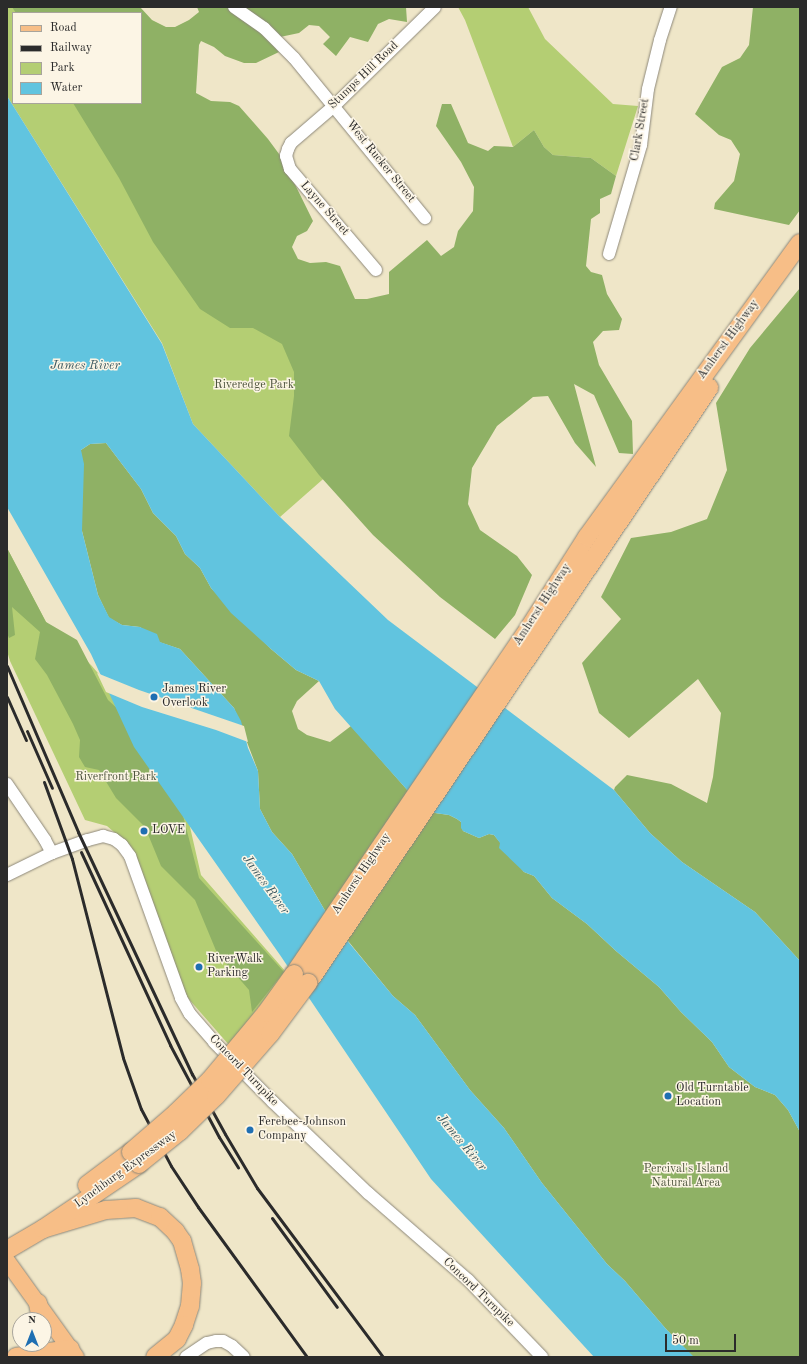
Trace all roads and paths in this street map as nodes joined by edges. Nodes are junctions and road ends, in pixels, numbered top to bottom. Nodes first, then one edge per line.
1 (234, 7) edge
2 (435, 7) edge
3 (671, 7) edge
4 (334, 106) junction
5 (291, 143) joint
6 (425, 218) dead end
7 (800, 243) edge
8 (609, 254) dead end
9 (800, 261) edge
10 (376, 270) dead end
11 (535, 633) junction
12 (7, 784) edge
13 (52, 853) junction
14 (7, 874) edge
15 (301, 978) joint
16 (135, 1158) junction
17 (43, 1229) junction
18 (7, 1237) edge
19 (7, 1250) edge
20 (10, 1265) edge
21 (38, 1302) junction
22 (40, 1312) edge
23 (27, 1352) edge
24 (73, 1353) edge
25 (17, 1357) edge
26 (155, 1357) edge
27 (186, 1357) edge
28 (244, 1357) edge
29 (542, 1357) edge

1 - 4 street, West Rucker Street
2 - 4 street, Stumps Hill Road
3 - 8 street, Clark Street
4 - 5 street, Stumps Hill Road
4 - 6 street, West Rucker Street
5 - 10 street, Layne Street
7 - 11 highway, Amherst Highway
9 - 11 highway, Amherst Highway
11 - 15 highway, Amherst Highway
12 - 13 street
13 - 14 street
13 - 29 street, Concord Turnpike
15 - 16 highway, Lynchburg Expressway, bridge
16 - 17 highway, Lynchburg Expressway
16 - 18 highway, Lynchburg Expressway
17 - 19 highway, Lynchburg Expressway
17 - 26 highway
20 - 21 main road
21 - 22 highway
21 - 24 main road
23 - 25 highway
24 - 25 highway
27 - 28 street

